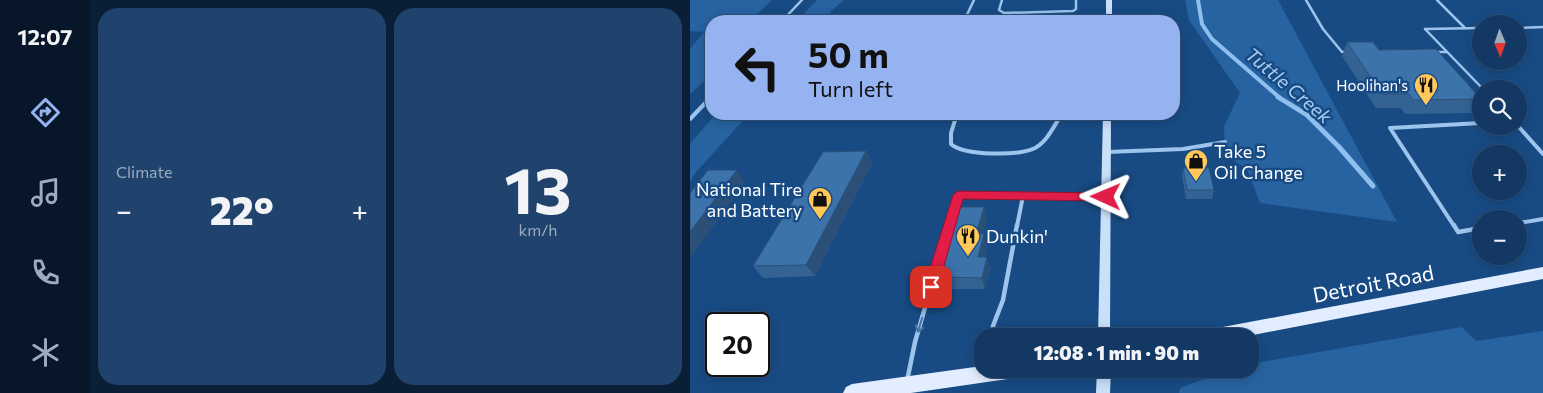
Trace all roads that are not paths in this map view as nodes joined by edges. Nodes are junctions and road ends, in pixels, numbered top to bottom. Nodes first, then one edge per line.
1 (802, 0) edge
2 (974, 0) edge
3 (1002, 0) edge
4 (1076, 0) edge
5 (1109, 0) edge
6 (1306, 0) edge
7 (1437, 0) edge
8 (788, 15) edge
9 (967, 15) edge
10 (1109, 15) edge
11 (1543, 27) edge
12 (1466, 28) junction
13 (1472, 28) edge
14 (1528, 28) edge
15 (1352, 52) edge
16 (1428, 52) edge
17 (1447, 52) junction
18 (1474, 80) edge
19 (705, 103) edge
20 (690, 119) edge
21 (955, 120) edge
22 (1057, 120) edge
23 (1107, 120) edge
24 (1472, 123) edge
25 (1526, 135) edge
26 (1225, 142) dead end
27 (1107, 152) junction
28 (1543, 154) edge
29 (1023, 196) junction
30 (1106, 197) junction
31 (1543, 219) edge
32 (1527, 222) edge
33 (1472, 230) edge
34 (1543, 273) edge
35 (993, 328) edge
36 (1104, 328) edge
37 (1254, 328) edge
38 (974, 374) edge
39 (1104, 378) edge
40 (906, 385) junction
41 (852, 393) edge
42 (1103, 393) edge

1 - 8 lane
2 - 9 lane
3 - 4 lane
5 - 10 main road
6 - 15 lane
7 - 12 lane
11 - 14 lane
12 - 13 lane
12 - 17 lane
16 - 17 lane
17 - 18 lane
19 - 20 lane
21 - 22 lane
23 - 27 main road
24 - 33 lane
25 - 28 lane
26 - 27 lane
27 - 30 main road
29 - 30 lane
29 - 35 lane
29 -> 40 lane
30 - 36 main road
31 - 32 lane
34 - 37 main road, Detroit Road
38 - 40 main road
39 - 42 main road
40 - 41 main road

